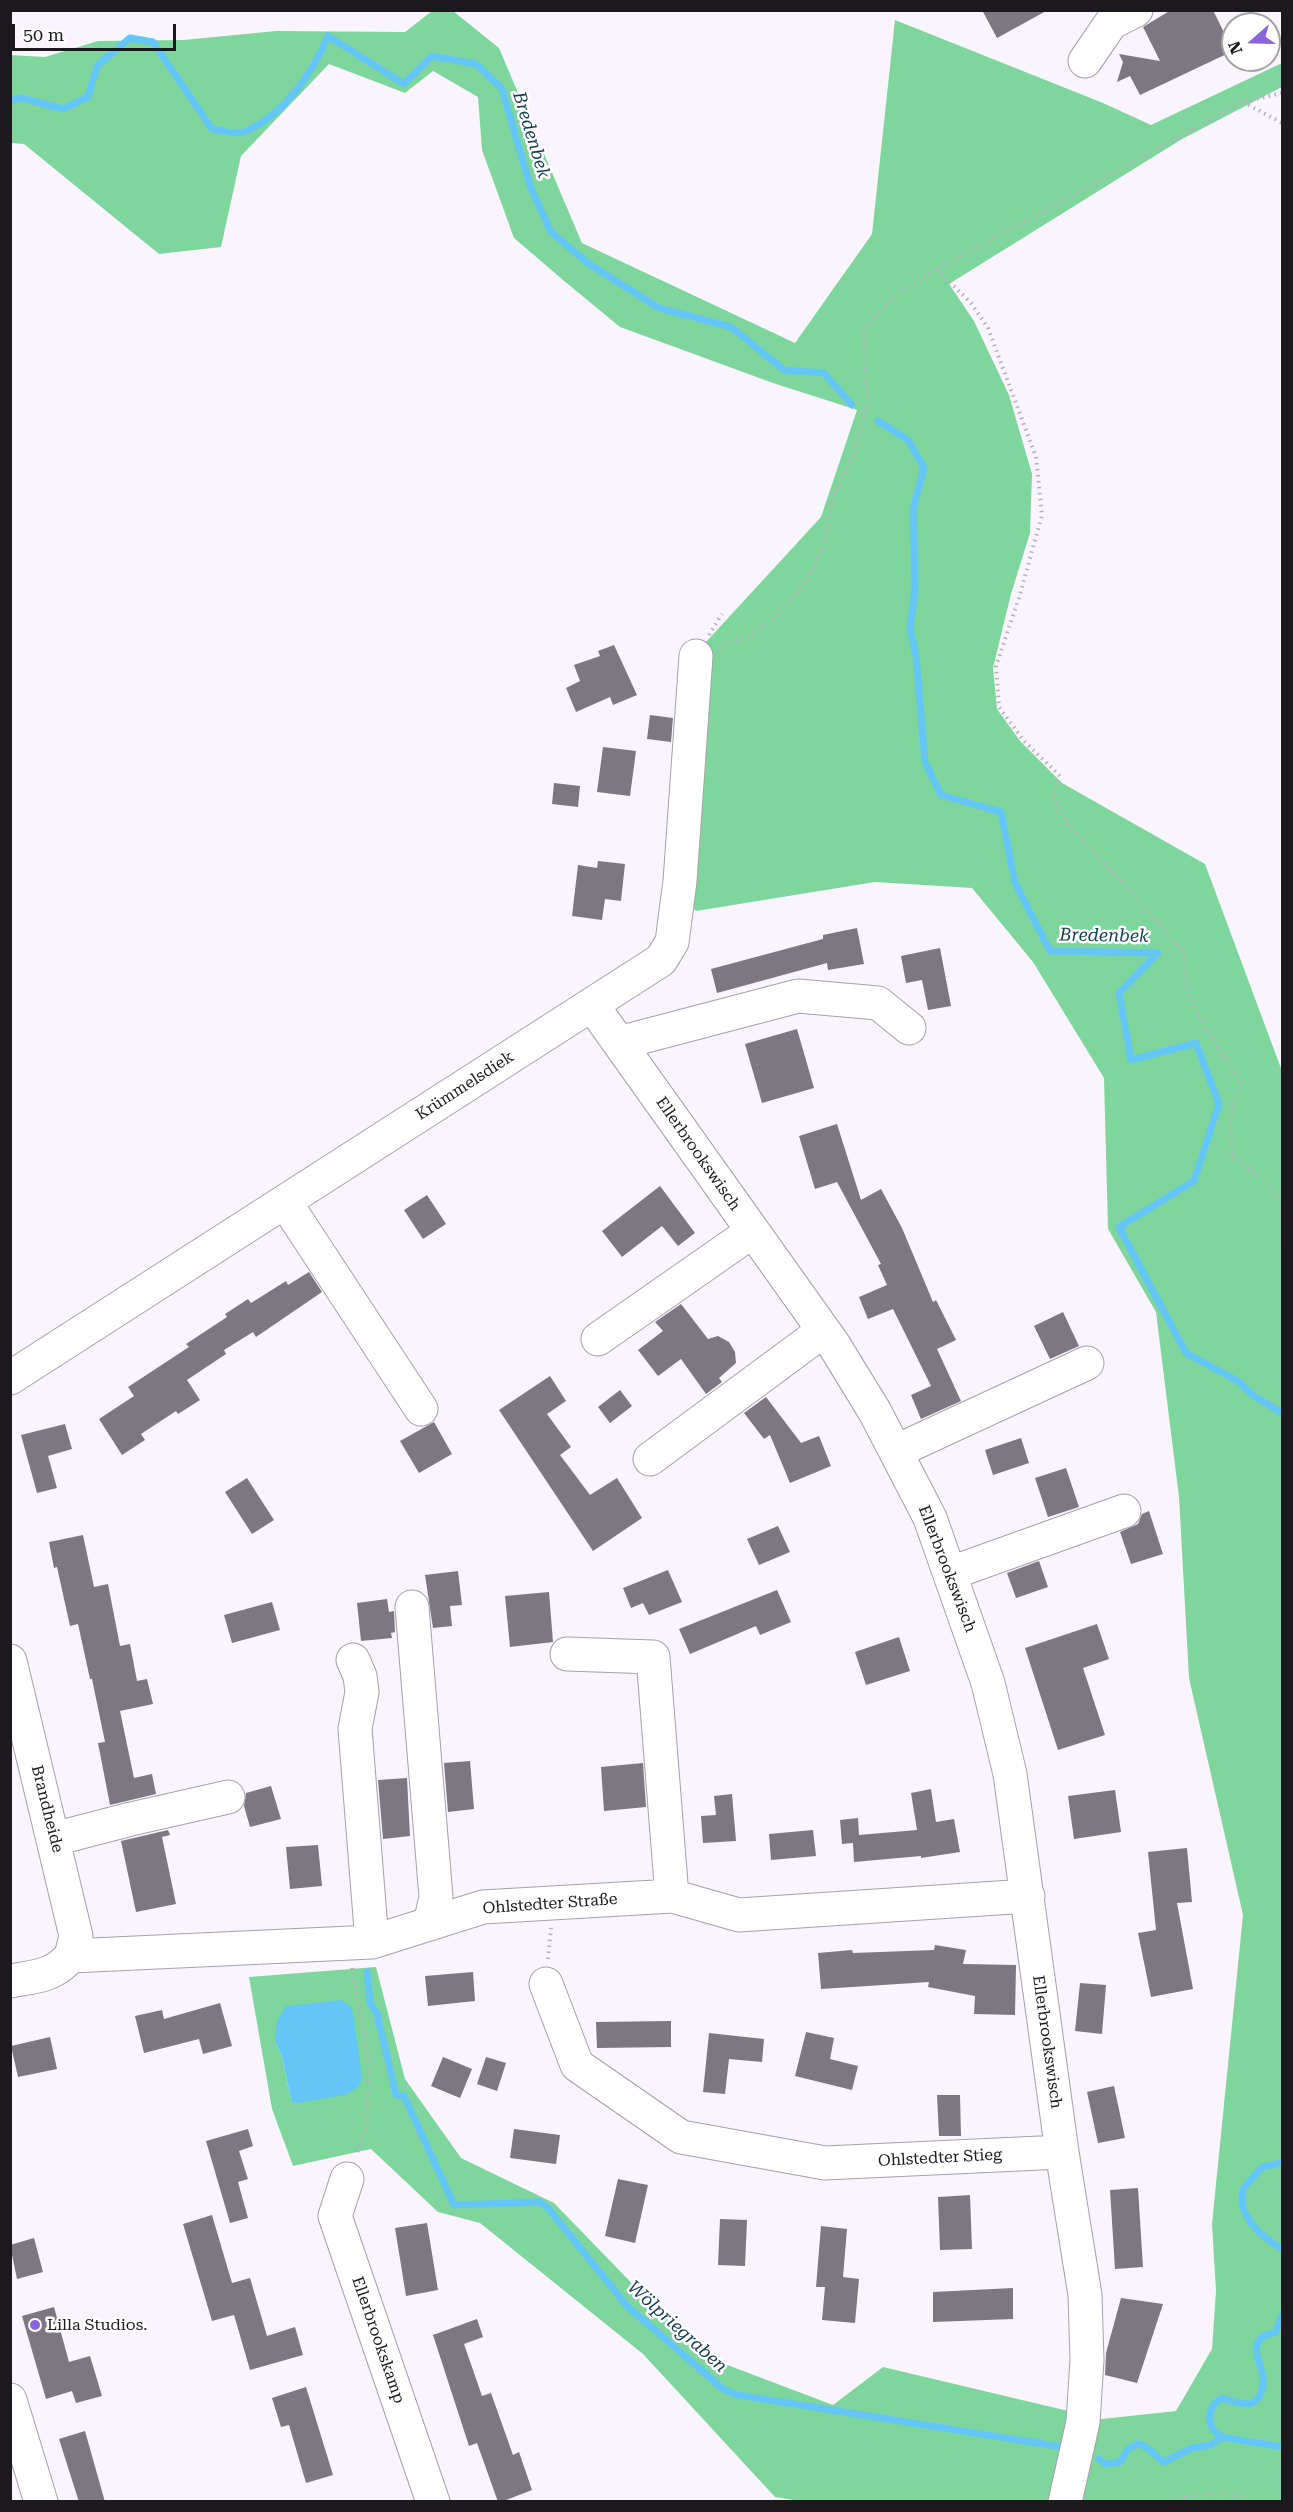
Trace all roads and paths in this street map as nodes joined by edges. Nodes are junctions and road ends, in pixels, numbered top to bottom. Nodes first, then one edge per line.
1 (1136, 10) edge
2 (1085, 61) dead end
3 (1282, 93) edge
4 (1243, 102) junction
5 (1282, 123) edge
6 (937, 269) junction
7 (696, 656) joint
8 (592, 1005) junction
9 (909, 1028) dead end
10 (619, 1043) junction
11 (285, 1202) junction
12 (1282, 1204) edge
13 (1282, 1209) edge
14 (753, 1231) junction
15 (1282, 1250) edge
16 (823, 1331) junction
17 (598, 1339) dead end
18 (1087, 1363) dead end
19 (10, 1378) edge
20 (421, 1409) dead end
21 (897, 1451) junction
22 (650, 1459) dead end
23 (1124, 1511) dead end
24 (951, 1572) junction
25 (412, 1607) dead end
26 (567, 1653) dead end
27 (353, 1660) dead end
28 (10, 1661) edge
29 (228, 1797) dead end
30 (54, 1839) junction
31 (672, 1896) junction
32 (1028, 1896) junction
33 (553, 1904) junction
34 (430, 1923) junction
35 (360, 1942) junction
36 (71, 1956) junction
37 (10, 1981) edge
38 (546, 1984) joint
39 (1062, 2152) junction
40 (347, 2179) joint
41 (10, 2400) edge
42 (41, 2502) edge
43 (433, 2502) edge
44 (1065, 2502) edge
45 (1167, 2502) edge
46 (1249, 2502) edge

1 - 2 street
3 - 4 path
4 - 5 path
4 - 6 path
6 - 7 path
6 - 12 path
7 - 8 street, Krümmelsdiek
8 - 10 street, Ellerbrookswisch
8 - 11 street, Krümmelsdiek
9 - 10 street
10 - 14 street, Ellerbrookswisch
11 - 19 street, Krümmelsdiek
11 - 20 street
13 - 15 path
14 - 16 street, Ellerbrookswisch
14 - 17 street
16 - 21 street, Ellerbrookswisch
16 - 22 street
18 - 21 street
21 - 24 street, Ellerbrookswisch
23 - 24 street
24 - 32 street, Ellerbrookswisch
25 - 34 street
26 - 31 street
27 - 35 street
28 - 30 street, Brandheide
29 - 30 street
30 - 36 street, Brandheide
31 - 32 street, Ohlstedter Straße
31 - 33 street, Ohlstedter Straße
32 - 39 street, Ellerbrookswisch
33 - 34 street, Ohlstedter Straße
33 - 38 path
34 - 35 street, Ohlstedter Straße
35 - 36 street, Ohlstedter Straße
35 - 40 path
36 - 37 street
38 - 39 street, Ohlstedter Stieg
39 - 44 street
40 - 43 street, Ellerbrookskamp
41 - 42 street
45 - 46 path

